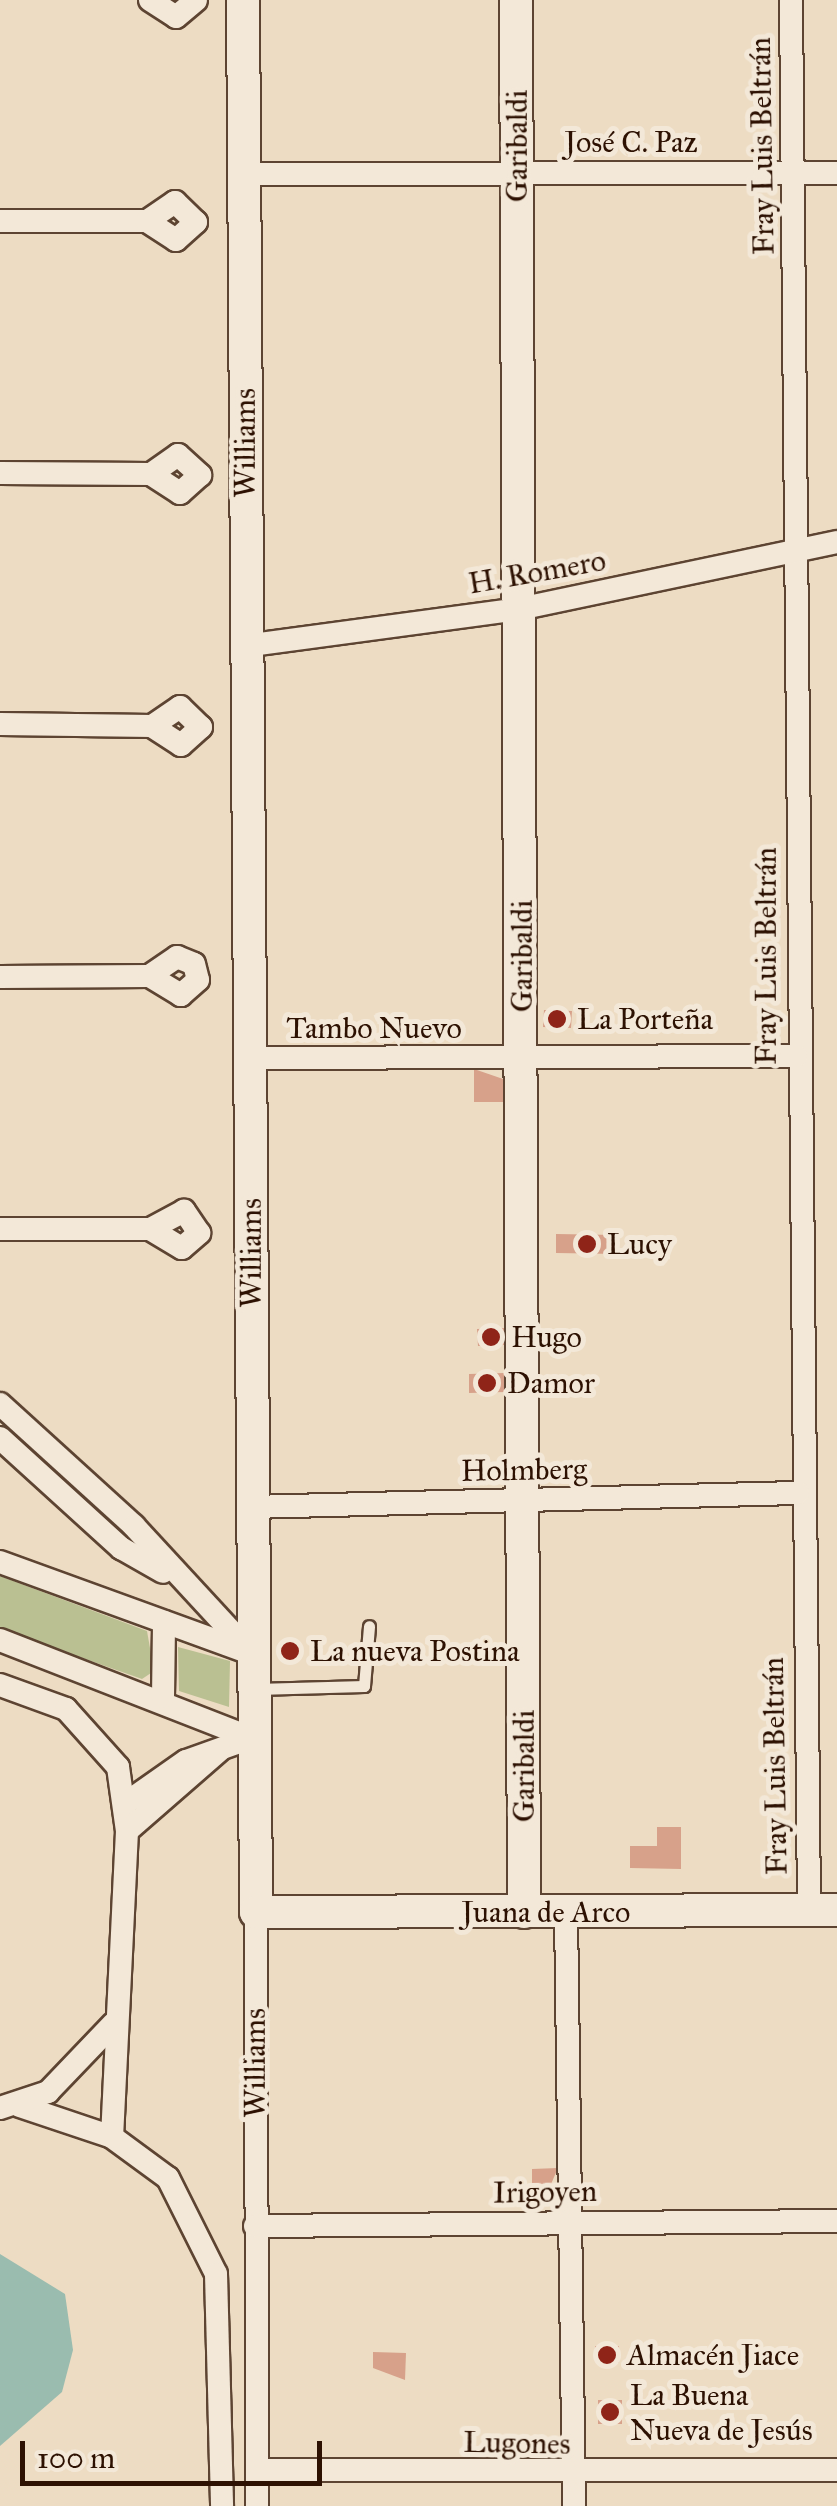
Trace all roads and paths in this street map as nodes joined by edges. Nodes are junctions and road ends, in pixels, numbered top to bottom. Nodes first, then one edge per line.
1 (150, 0) edge
2 (196, 0) edge
3 (243, 0) edge
4 (516, 0) edge
5 (791, 0) edge
6 (518, 171) junction
7 (837, 172) edge
8 (793, 173) junction
9 (244, 174) junction
10 (0, 221) edge
11 (147, 221) dead end
12 (0, 473) edge
13 (151, 474) dead end
14 (837, 542) edge
15 (794, 551) junction
16 (520, 609) junction
17 (245, 646) junction
18 (0, 724) edge
19 (152, 726) dead end
20 (149, 976) dead end
21 (0, 977) edge
22 (796, 1056) junction
23 (252, 1058) junction
24 (523, 1058) junction
25 (0, 1229) edge
26 (150, 1229) dead end
27 (0, 1404) edge
28 (0, 1438) edge
29 (798, 1494) junction
30 (524, 1500) junction
31 (251, 1507) junction
32 (0, 1562) edge
33 (170, 1576) junction
34 (164, 1622) junction
35 (369, 1626) dead end
36 (0, 1640) edge
37 (252, 1654) junction
38 (0, 1685) edge
39 (252, 1688) junction
40 (163, 1697) junction
41 (252, 1738) junction
42 (220, 1750) junction
43 (126, 1803) junction
44 (127, 1831) junction
45 (823, 1910) edge
46 (256, 1912) junction
47 (524, 1912) junction
48 (566, 1912) junction
49 (114, 2022) junction
50 (10, 2107) edge
51 (112, 2137) junction
52 (570, 2221) junction
53 (837, 2221) edge
54 (254, 2226) junction
55 (257, 2470) junction
56 (837, 2470) edge
57 (574, 2474) junction
58 (222, 2506) edge
59 (258, 2506) edge
60 (574, 2506) edge

1 - 2 street
3 - 9 street, Williams
4 - 6 street, Garibaldi
5 - 8 street, Fray Luis Beltrán
6 - 8 street, José C. Paz
6 - 9 street, José C. Paz
6 - 16 street, Garibaldi
7 - 8 street, José C. Paz
8 - 15 street, Fray Luis Beltrán
9 - 17 street, Williams
10 - 11 street
12 - 13 street
14 - 15 street, H. Romero
15 - 16 street, H. Romero
15 - 22 street, Fray Luis Beltrán
16 - 17 street, H. Romero
16 - 24 street, Garibaldi
17 - 23 street, Williams
18 - 19 street
20 - 21 street
22 - 24 street, Tambo Nuevo
22 - 29 street, Fray Luis Beltrán
23 - 24 street, Tambo Nuevo
23 - 31 street, Williams
24 - 30 street, Garibaldi
25 - 26 street
27 - 33 street
28 - 33 street
29 - 30 street, Holmberg
29 - 45 street, Fray Luis Beltrán
30 - 31 street, Holmberg
30 - 47 street, Garibaldi
31 - 37 street, Williams
32 - 34 street
33 - 37 street
34 - 37 street
34 - 40 street
35 - 39 lane
36 - 40 street
37 - 39 street, Williams
38 - 43 street
39 - 41 street, Williams
40 - 41 street
41 - 42 street
41 - 46 street, Williams
42 - 43 street
42 - 44 street
43 - 44 street
44 - 49 street
45 - 48 street, Juana de Arco
46 - 47 street, Juana de Arco
46 - 54 street, Williams
47 - 48 street, Juana de Arco
48 - 52 street
49 - 50 street
49 - 51 street
50 - 51 street
51 - 58 street
52 - 53 street, Irigoyen
52 - 54 street, Irigoyen
52 - 57 street
54 - 55 street, Williams
55 - 57 street, Lugones
55 - 59 street, Williams
56 - 57 street, Lugones
57 - 60 street

